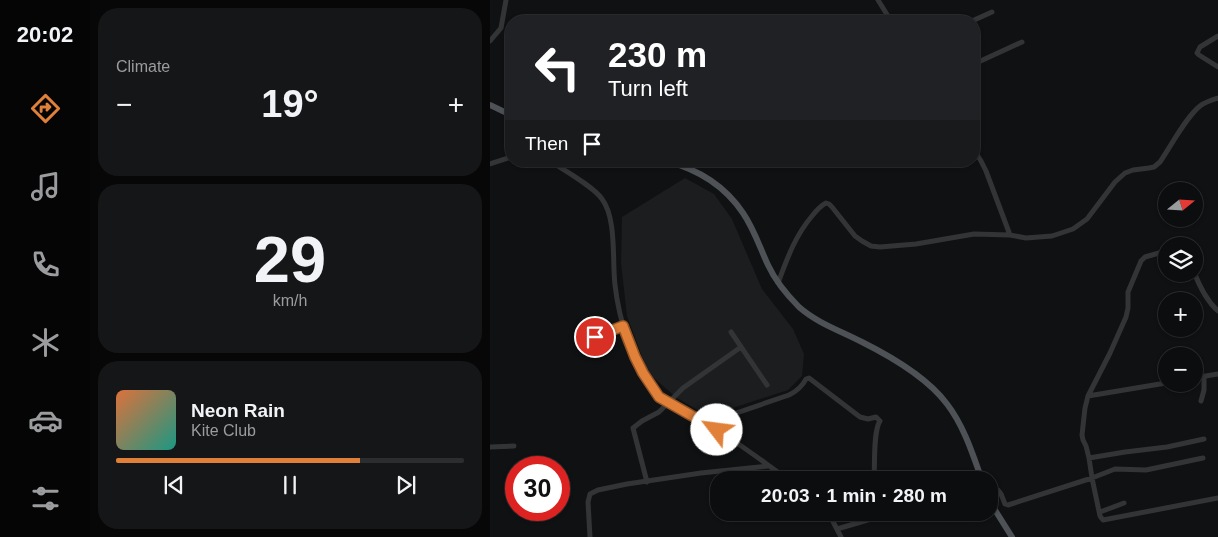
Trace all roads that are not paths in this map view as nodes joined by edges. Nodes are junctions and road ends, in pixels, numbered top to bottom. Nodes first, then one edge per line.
1 (506, 0) edge
2 (878, 0) edge
3 (992, 12) dead end
4 (887, 15) edge
5 (980, 17) edge
6 (1218, 36) edge
7 (490, 41) edge
8 (1022, 42) dead end
9 (980, 61) edge
10 (1218, 67) edge
11 (1218, 98) edge
12 (490, 105) edge
13 (505, 112) edge
14 (505, 159) edge
15 (980, 161) edge
16 (490, 164) edge
17 (559, 167) edge
18 (682, 167) edge
19 (1010, 235) junction
20 (1158, 253) edge
21 (1198, 282) edge
22 (778, 283) junction
23 (1218, 311) edge
24 (623, 326) junction
25 (731, 332) dead end
26 (581, 341) dead end
27 (741, 347) junction
28 (1218, 374) edge
29 (1204, 376) joint
30 (1158, 384) edge
31 (767, 385) dead end
32 (1088, 396) junction
33 (1201, 401) dead end
34 (668, 402) junction
35 (707, 423) junction
36 (1204, 439) dead end
37 (514, 446) dead end
38 (490, 447) edge
39 (1089, 458) junction
40 (1203, 458) dead end
41 (769, 466) junction
42 (776, 471) edge
43 (874, 471) edge
44 (979, 471) edge
45 (1092, 478) junction
46 (647, 482) junction
47 (998, 490) edge
48 (1218, 498) edge
49 (1124, 503) dead end
50 (1100, 512) junction
51 (998, 515) edge
52 (833, 521) edge
53 (864, 521) edge
54 (837, 529) junction
55 (590, 537) edge
56 (841, 537) edge
57 (1012, 537) edge

1 - 7 street
2 - 4 street
3 - 5 street
6 - 10 street
8 - 9 street
11 - 19 street
12 - 13 main road
14 - 16 street
15 - 19 street
17 - 24 street
18 - 22 main road
19 - 22 street
20 - 32 street
21 - 23 street
22 - 44 main road
24 - 26 street
24 - 34 street
25 - 27 street
27 - 31 street
27 - 34 street
28 - 29 street
29 - 33 street
30 - 32 street
32 - 39 street
34 - 35 street
34 - 46 street
35 - 41 street
35 - 43 street
36 - 39 street
37 - 38 street
39 - 45 street
40 - 45 street
41 - 42 street
41 - 46 street
45 - 47 street
45 - 50 street
46 - 55 street
48 - 50 street
49 - 50 street
51 - 57 main road
52 - 54 street
53 - 54 street
54 - 56 street

